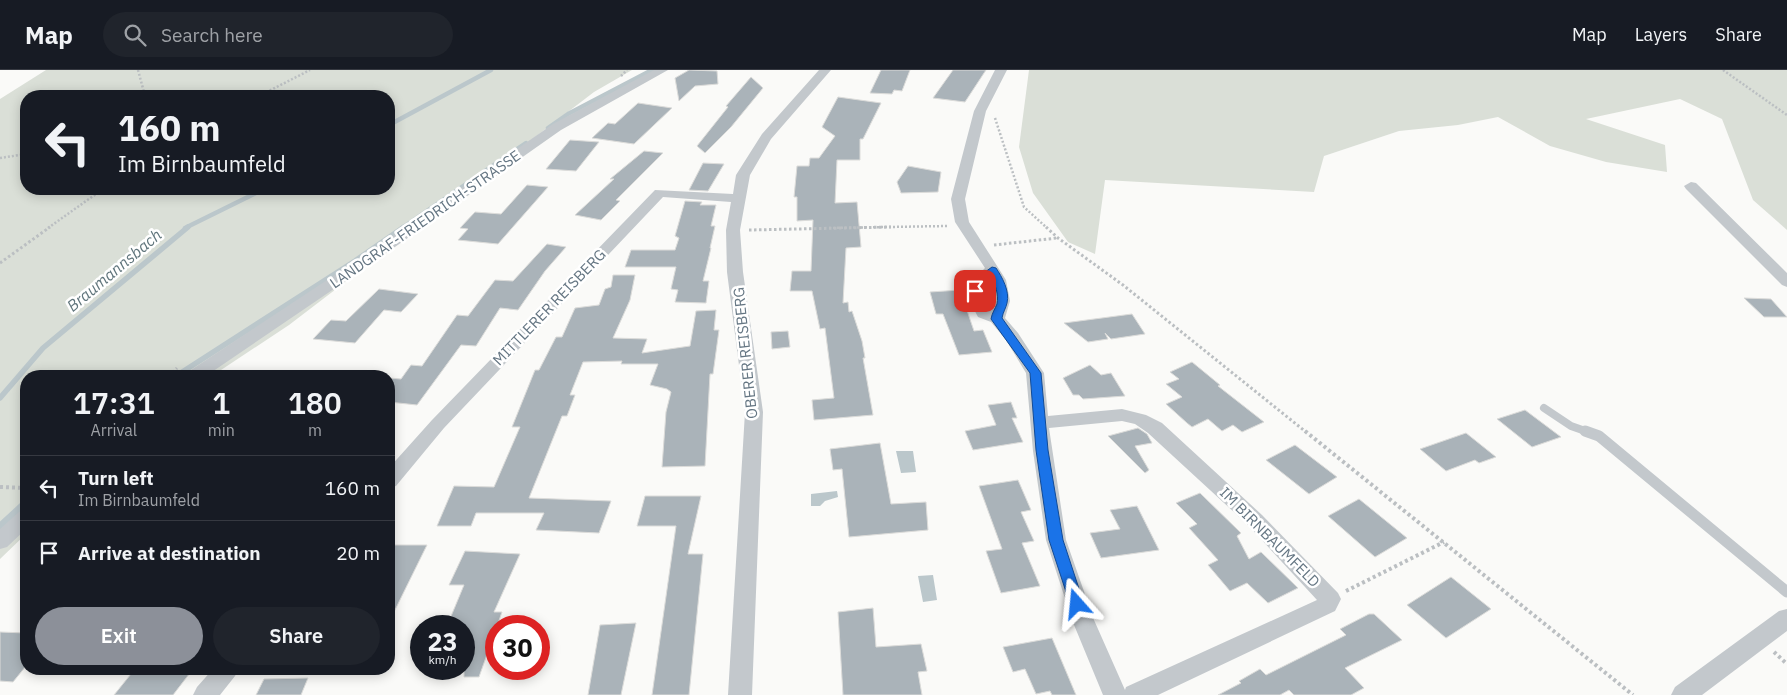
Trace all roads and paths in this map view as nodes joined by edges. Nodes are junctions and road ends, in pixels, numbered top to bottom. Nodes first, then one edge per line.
1 (138, 70) edge
2 (310, 70) edge
3 (662, 70) edge
4 (825, 70) edge
5 (1001, 70) edge
6 (1723, 70) edge
7 (142, 90) edge
8 (271, 90) edge
9 (997, 109) dead end
10 (1787, 115) edge
11 (20, 155) edge
12 (0, 158) edge
13 (1691, 186) dead end
14 (94, 195) edge
15 (738, 198) junction
16 (964, 226) junction
17 (733, 230) junction
18 (1058, 238) junction
19 (979, 248) junction
20 (0, 263) edge
21 (992, 270) junction
22 (1787, 282) edge
23 (997, 319) junction
24 (203, 370) edge
25 (1544, 408) dead end
26 (1040, 423) junction
27 (395, 474) edge
28 (0, 487) edge
29 (20, 488) edge
30 (20, 523) edge
31 (0, 541) edge
32 (1444, 542) junction
33 (1787, 592) edge
34 (1330, 599) junction
35 (1787, 618) edge
36 (222, 675) edge
37 (205, 695) edge
38 (740, 695) edge
39 (1115, 695) edge
40 (1134, 695) edge
41 (1633, 695) edge
42 (1683, 695) edge

1 - 7 path
2 - 8 path
3 - 24 street, LANDGRAF-FRIEDRICH-STRASSE
4 - 15 street, OBERER REISBERG
5 - 16 street
6 - 10 path
9 - 18 path
11 - 12 path
13 - 22 street
14 - 20 path
15 - 17 street, OBERER REISBERG
15 - 27 street, MITTLERER REISBERG
16 - 17 path
16 - 19 street
17 - 38 street, OBERER REISBERG
18 - 19 path
18 - 32 path
19 - 21 street
21 - 23 street
21 - 23 street
23 - 26 street
25 - 33 lane
26 - 34 street, IM BIRNBAUMFELD
26 - 39 street
28 - 29 path
30 - 31 street
32 - 34 path
32 - 41 path
34 - 40 street, IM BIRNBAUMFELD
35 - 42 street
36 - 37 street

